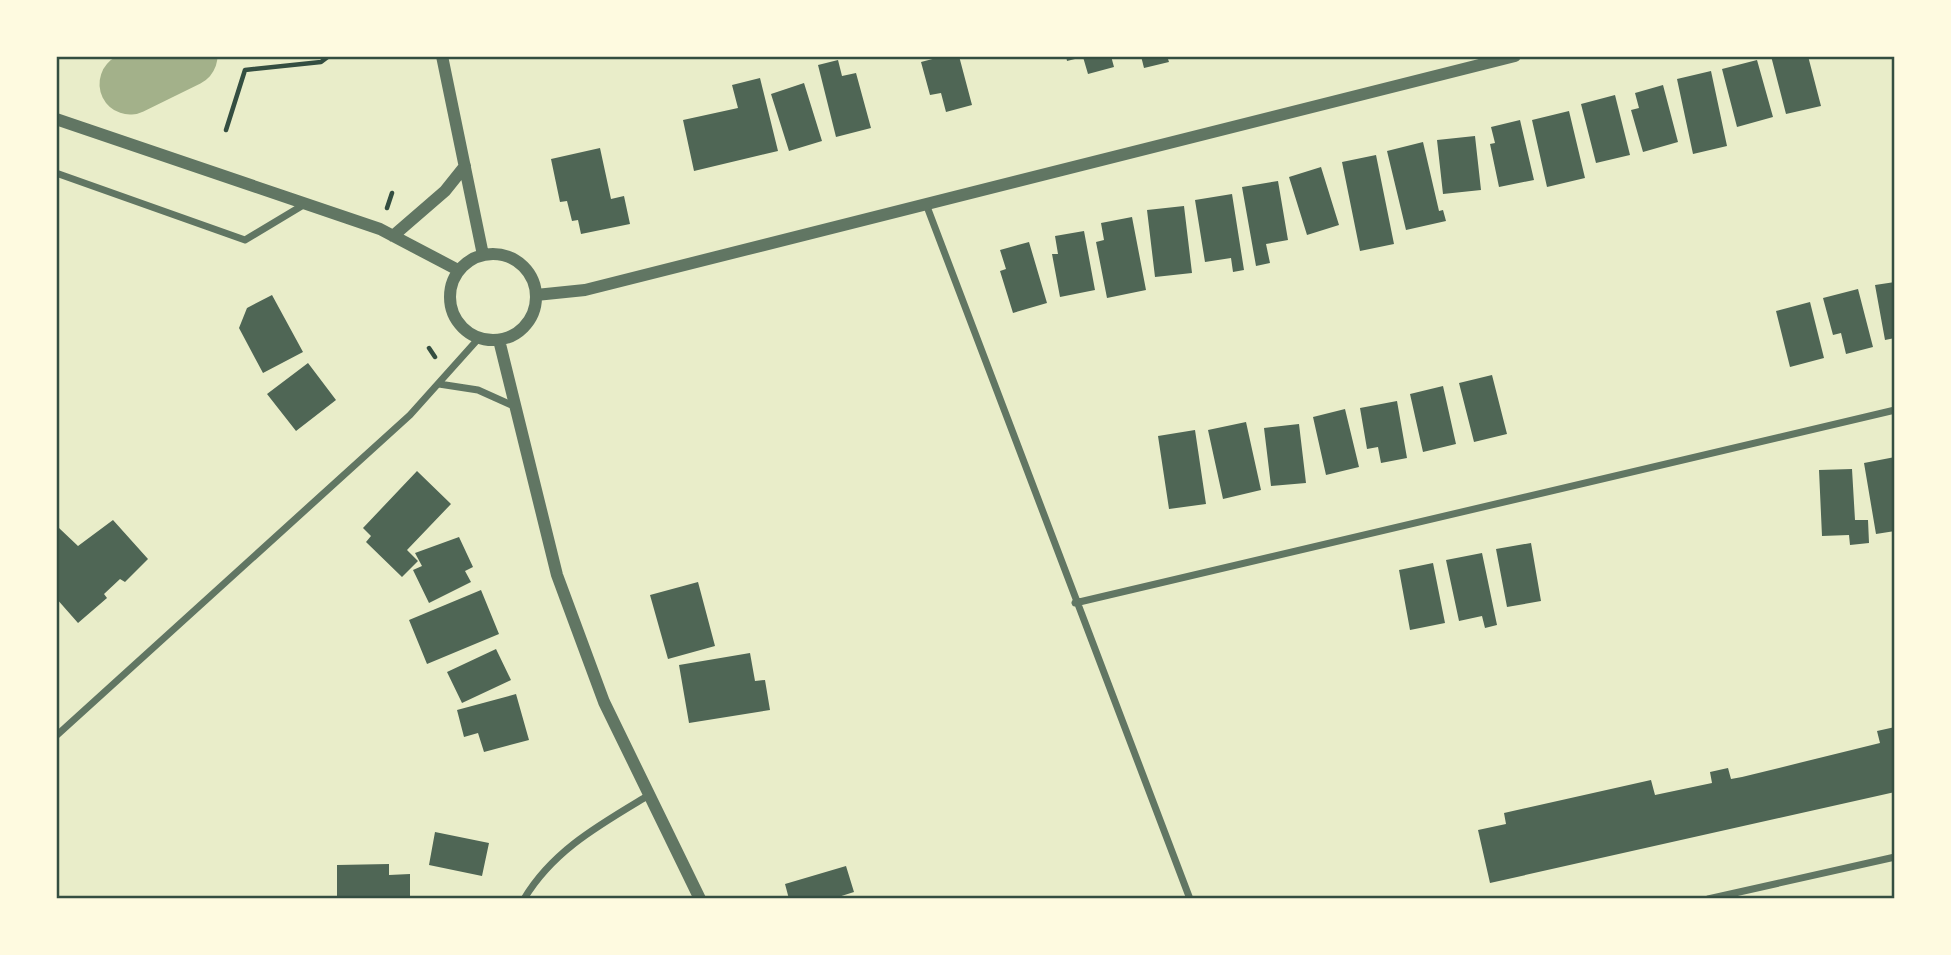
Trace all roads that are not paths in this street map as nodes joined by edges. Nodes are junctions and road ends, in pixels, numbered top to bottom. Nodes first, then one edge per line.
1 (442, 56) edge
2 (1515, 56) edge
3 (56, 120) edge
4 (466, 166) junction
5 (56, 173) edge
6 (925, 203) junction
7 (305, 204) junction
8 (393, 236) junction
9 (483, 255) junction
10 (458, 270) junction
11 (536, 295) junction
12 (479, 338) junction
13 (499, 340) junction
14 (439, 384) junction
15 (516, 407) junction
16 (1895, 410) edge
17 (1076, 603) junction
18 (56, 736) edge
19 (649, 795) junction
20 (1895, 857) edge
21 (524, 899) edge
22 (700, 899) edge
23 (1190, 899) edge
24 (1708, 899) edge

1 - 4 street
2 - 6 street
3 - 7 street
4 - 8 street
4 - 9 street
5 - 7 street
6 - 11 street
6 - 17 street
7 - 8 street
8 - 10 street
9 - 10 street
9 - 11 street
10 - 12 street
11 - 13 street
12 - 13 street
12 - 14 street
13 - 15 street
14 - 15 street
14 - 18 street
15 - 19 street
16 - 17 street
17 - 23 street
19 - 21 street
19 - 22 street
20 - 24 street

